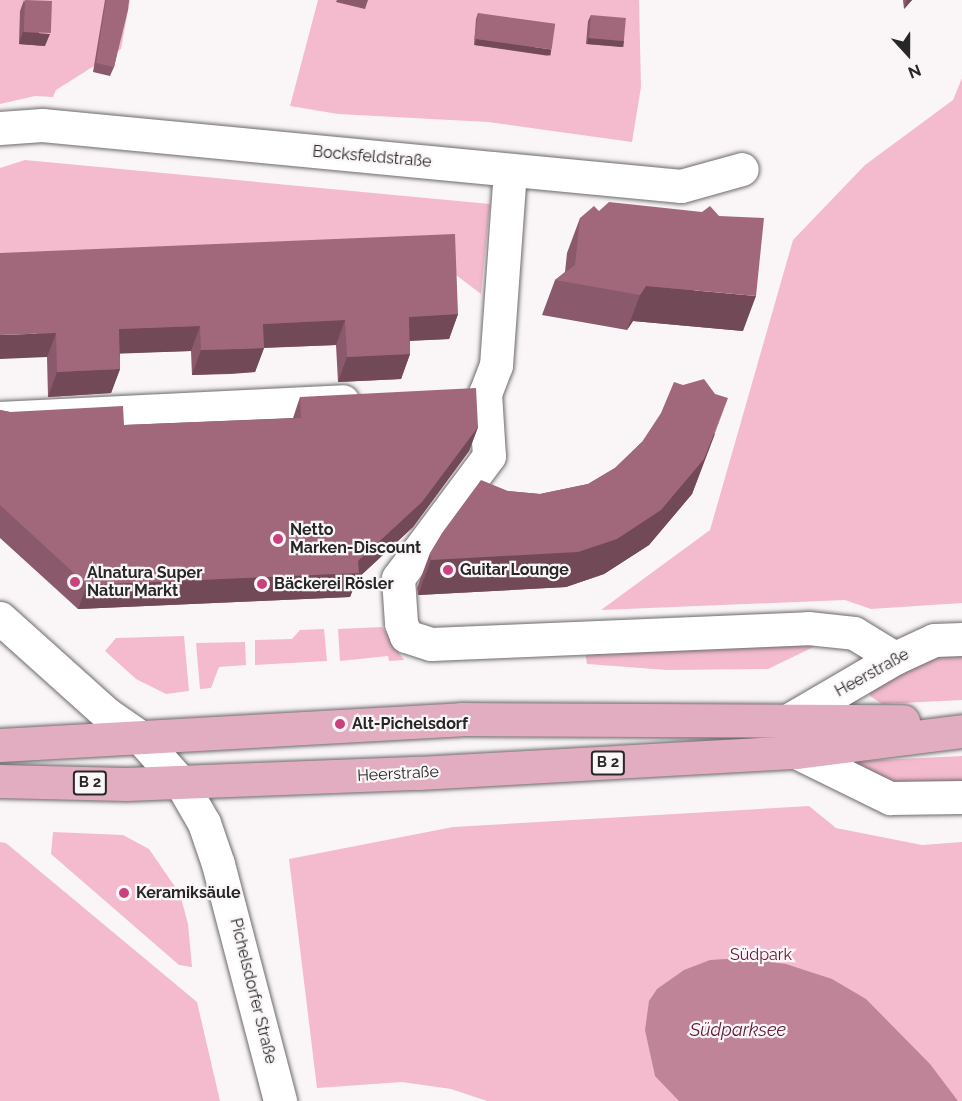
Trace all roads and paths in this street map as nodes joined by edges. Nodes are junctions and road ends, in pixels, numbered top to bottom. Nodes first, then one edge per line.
1 (0, 128) edge
2 (742, 169) dead end
3 (510, 170) junction
4 (376, 399) edge
5 (0, 418) edge
6 (0, 618) edge
7 (962, 639) edge
8 (895, 658) junction
9 (787, 721) junction
10 (962, 721) edge
11 (962, 731) edge
12 (140, 738) junction
13 (0, 745) edge
14 (796, 752) junction
15 (0, 781) edge
16 (181, 783) junction
17 (962, 797) edge
18 (280, 1101) edge

1 - 3 street, Bocksfeldstraße
2 - 3 street, Bocksfeldstraße
3 - 8 street
4 - 5 street
6 - 12 street
7 - 8 street, Heerstraße
8 - 9 street, Heerstraße
9 - 10 main road, Heerstraße
9 - 12 main road, Heerstraße
11 - 14 main road, Heerstraße / B 2
12 - 13 main road, Heerstraße
12 - 16 street
14 - 16 main road, Heerstraße / B 2
14 - 17 street, Heerstraße
15 - 16 main road, Heerstraße / B 2
16 - 18 street, Pichelsdorfer Straße

